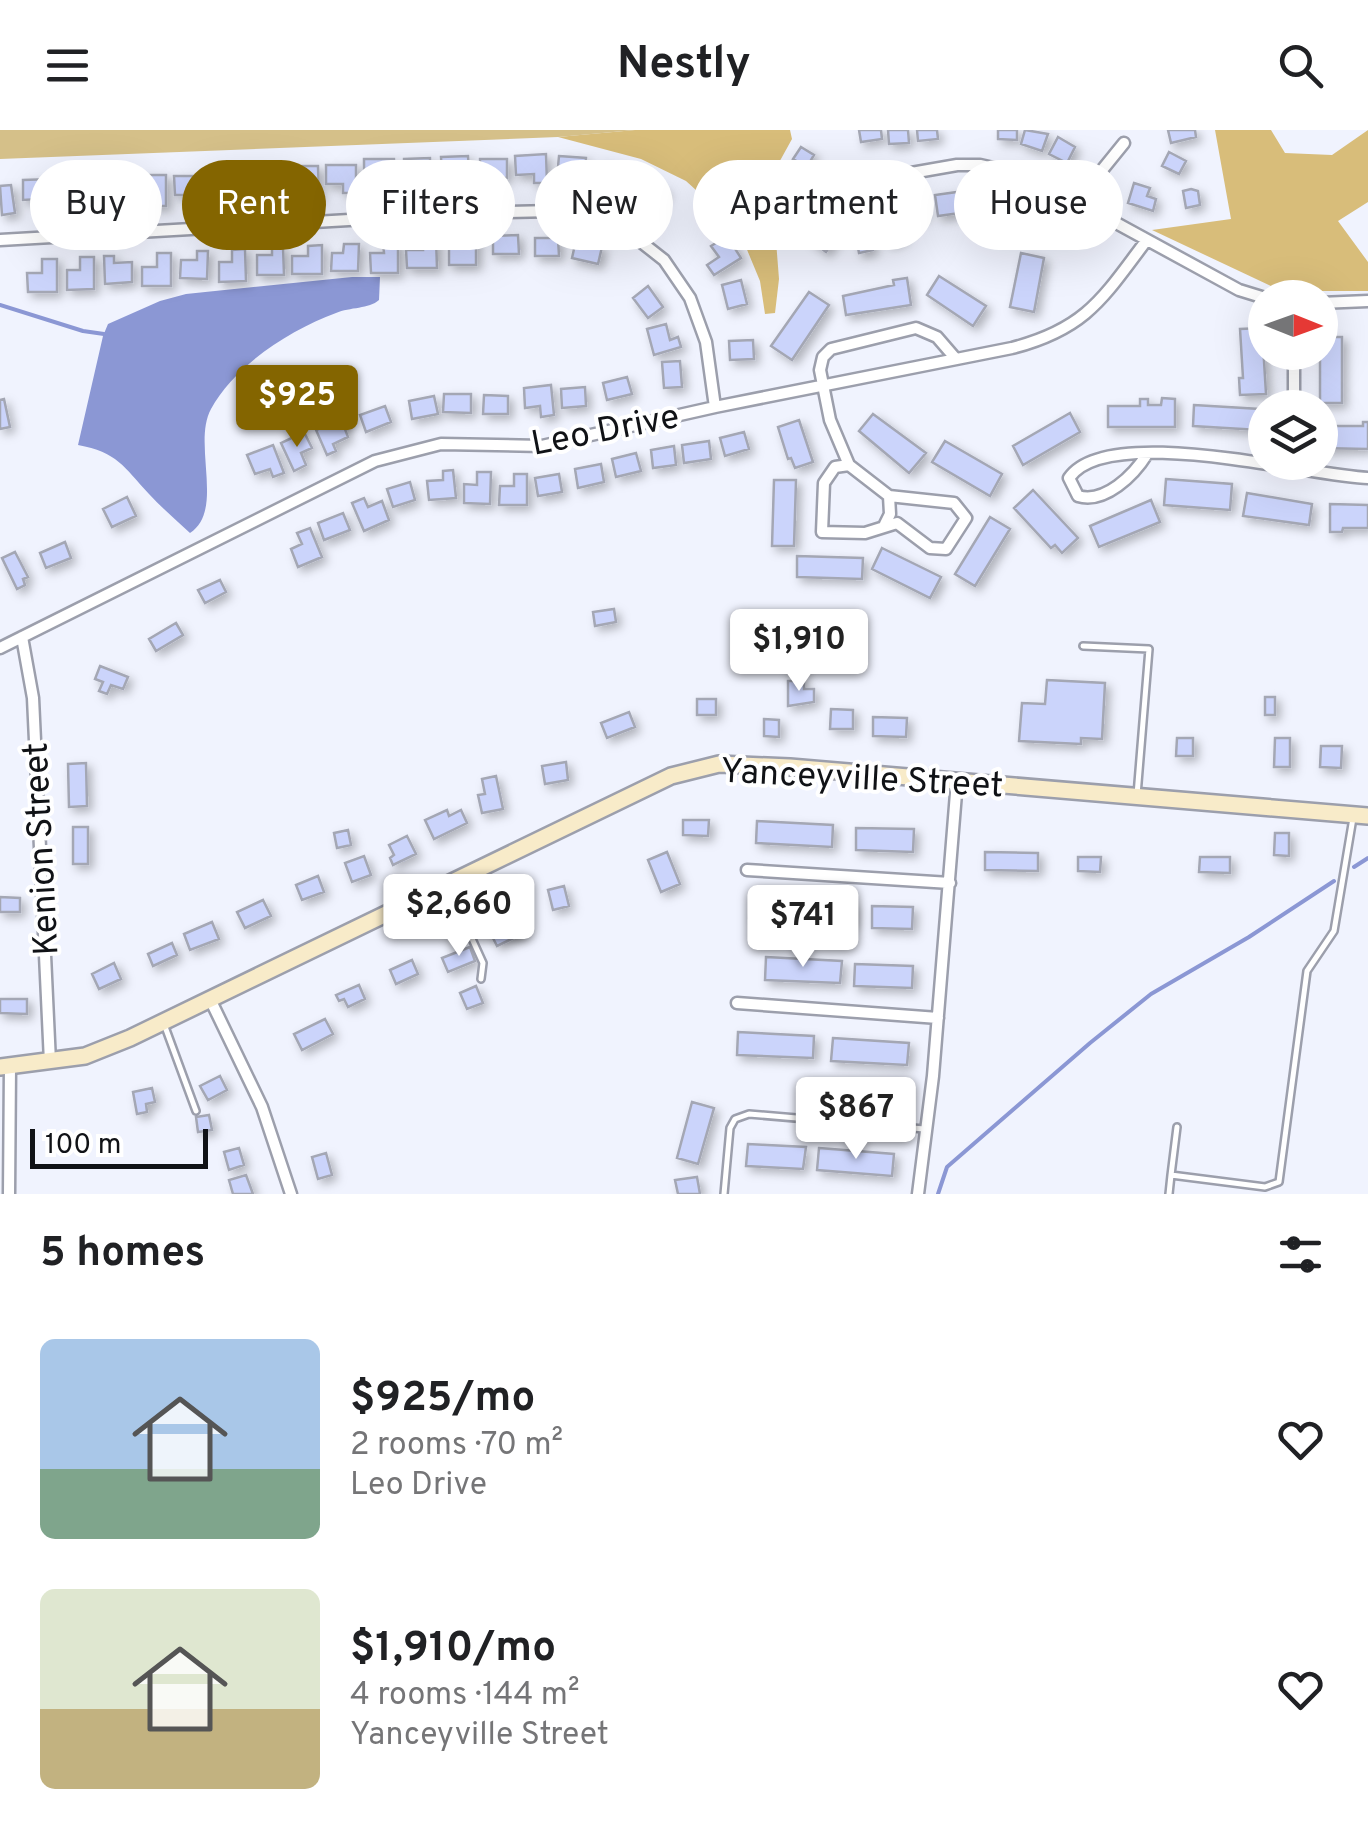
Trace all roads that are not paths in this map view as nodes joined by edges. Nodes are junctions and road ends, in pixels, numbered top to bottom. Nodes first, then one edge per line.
1 (1124, 143) dead end
2 (1110, 160) edge
3 (1123, 228) edge
4 (0, 240) edge
5 (1146, 241) junction
6 (1248, 293) edge
7 (1368, 301) edge
8 (1338, 302) edge
9 (956, 359) junction
10 (823, 386) junction
11 (715, 407) junction
12 (1147, 454) junction
13 (1248, 459) edge
14 (849, 465) junction
15 (1338, 473) edge
16 (1368, 478) edge
17 (889, 496) junction
18 (885, 524) junction
19 (22, 637) junction
20 (1083, 646) dead end
21 (0, 648) edge
22 (957, 781) junction
23 (1137, 796) junction
24 (1361, 815) edge
25 (748, 870) dead end
26 (950, 882) junction
27 (446, 884) junction
28 (481, 980) dead end
29 (210, 998) junction
30 (737, 1003) dead end
31 (938, 1018) junction
32 (163, 1022) junction
33 (50, 1062) junction
34 (5, 1066) edge
35 (196, 1110) dead end
36 (1177, 1127) dead end
37 (924, 1129) junction
38 (1171, 1175) junction
39 (9, 1194) edge
40 (291, 1194) edge
41 (724, 1194) edge
42 (918, 1194) edge
43 (1169, 1194) edge

1 - 2 street
3 - 5 street
4 - 11 street
5 - 6 street
5 - 9 street, Leo Drive
7 - 8 street
9 - 10 street, Leo Drive
9 - 10 street
10 - 11 street, Leo Drive
10 - 14 street
11 - 19 street, Leo Drive
12 - 12 street
12 - 13 street
14 - 17 street
14 - 18 street
15 - 16 street
17 - 18 street
17 - 18 street
19 - 21 street, Leo Drive
19 - 33 street, Kenion Street
20 - 23 lane
22 - 23 main road, Yanceyville Street
22 - 26 street
22 - 27 main road, Yanceyville Street
23 - 24 main road, Yanceyville Street
24 - 38 lane
25 - 26 street
26 - 31 street
27 - 28 lane
27 - 29 main road, Yanceyville Street
29 - 32 main road, Yanceyville Street
29 - 40 street
30 - 31 street
31 - 37 street
32 - 33 main road, Yanceyville Street
32 - 35 lane
33 - 34 main road, Yanceyville Street
34 - 39 street
36 - 38 lane
37 - 41 lane
37 - 42 street
38 - 43 lane

